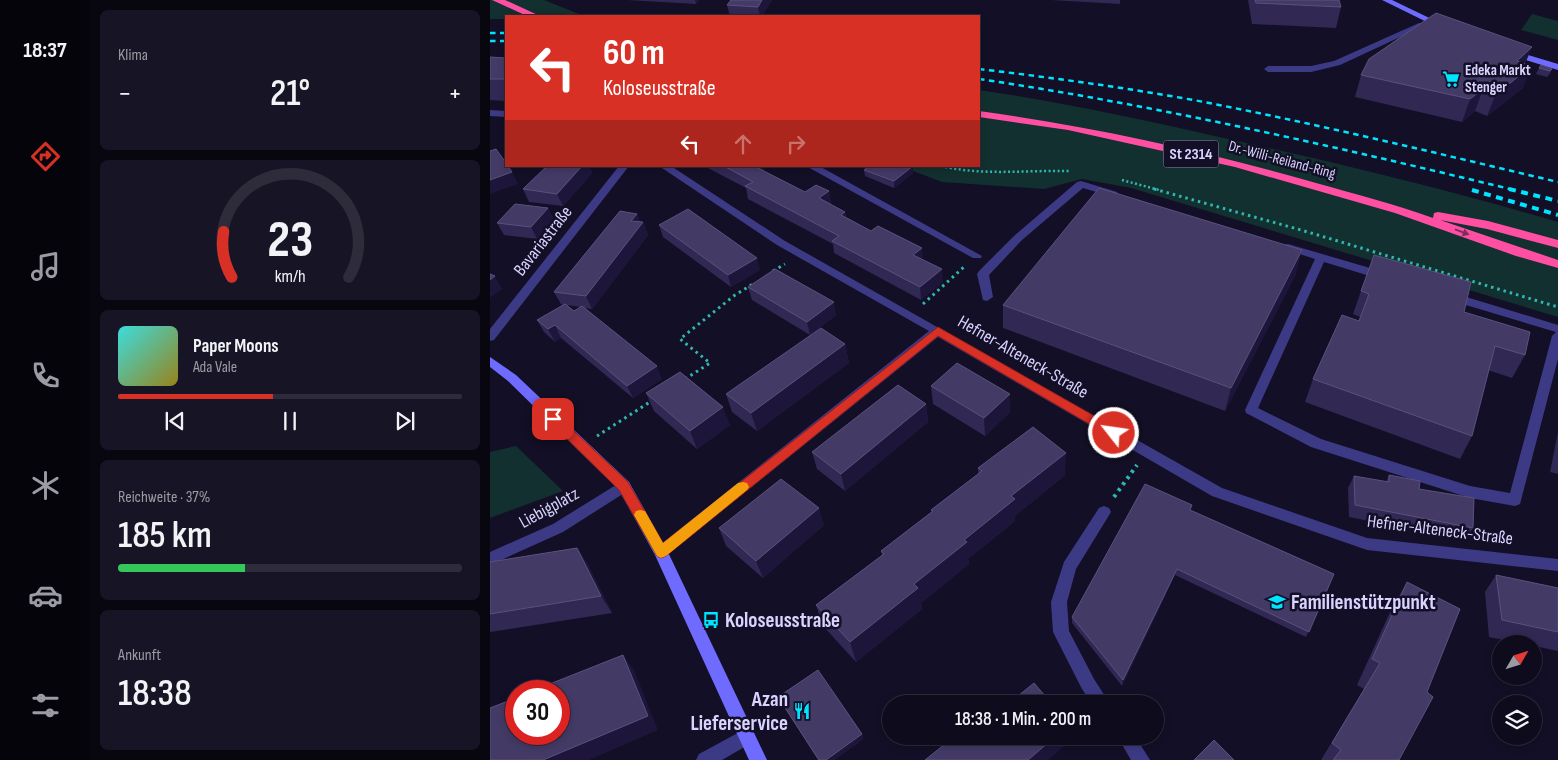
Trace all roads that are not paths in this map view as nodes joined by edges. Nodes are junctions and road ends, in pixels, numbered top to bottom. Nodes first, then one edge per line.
1 (497, 0) edge
2 (516, 0) edge
3 (1386, 0) edge
4 (490, 6) edge
5 (518, 15) edge
6 (533, 15) edge
7 (545, 15) edge
8 (1431, 22) junction
9 (1448, 28) edge
10 (1499, 48) edge
11 (1558, 67) edge
12 (1268, 69) dead end
13 (490, 113) edge
14 (505, 114) edge
15 (980, 114) edge
16 (623, 167) edge
17 (666, 167) edge
18 (813, 167) edge
19 (1127, 198) edge
20 (1399, 210) junction
21 (1274, 243) edge
22 (1558, 244) edge
23 (977, 256) road end
24 (1321, 257) junction
25 (1558, 264) edge
26 (1396, 280) edge
27 (1434, 291) edge
28 (988, 297) dead end
29 (1558, 329) edge
30 (938, 331) junction
31 (490, 336) edge
32 (1558, 336) edge
33 (490, 361) edge
34 (624, 486) junction
35 (1104, 512) road end
36 (661, 552) junction
37 (490, 559) edge
38 (1558, 565) edge
39 (1096, 695) edge
40 (747, 736) junction
41 (1130, 745) edge
42 (705, 760) edge
43 (758, 760) edge
44 (1141, 760) edge

1 - 6 highway
2 - 7 highway
3 - 8 street
4 - 5 highway
8 - 9 street
8 - 12 street
10 - 11 street
13 - 14 street
15 - 20 highway, Dr.-Willi-Reiland-Ring / St 2314
16 - 31 street, Bavariastraße
17 - 30 street, Hefner-Alteneck-Straße
18 - 23 street
19 - 28 street
20 - 22 highway, Dr.-Willi-Reiland-Ring / St 2314
20 -> 25 highway, Dr.-Willi-Reiland-Ring / St 2314
21 - 24 street
24 - 26 street
24 - 32 street
27 - 29 street
30 - 36 street
30 - 38 street, Hefner-Alteneck-Straße
33 - 34 street
34 - 36 street
34 - 37 street, Liebigplatz
35 - 39 street
36 - 40 street
40 - 42 street
40 - 43 street
41 - 44 street

